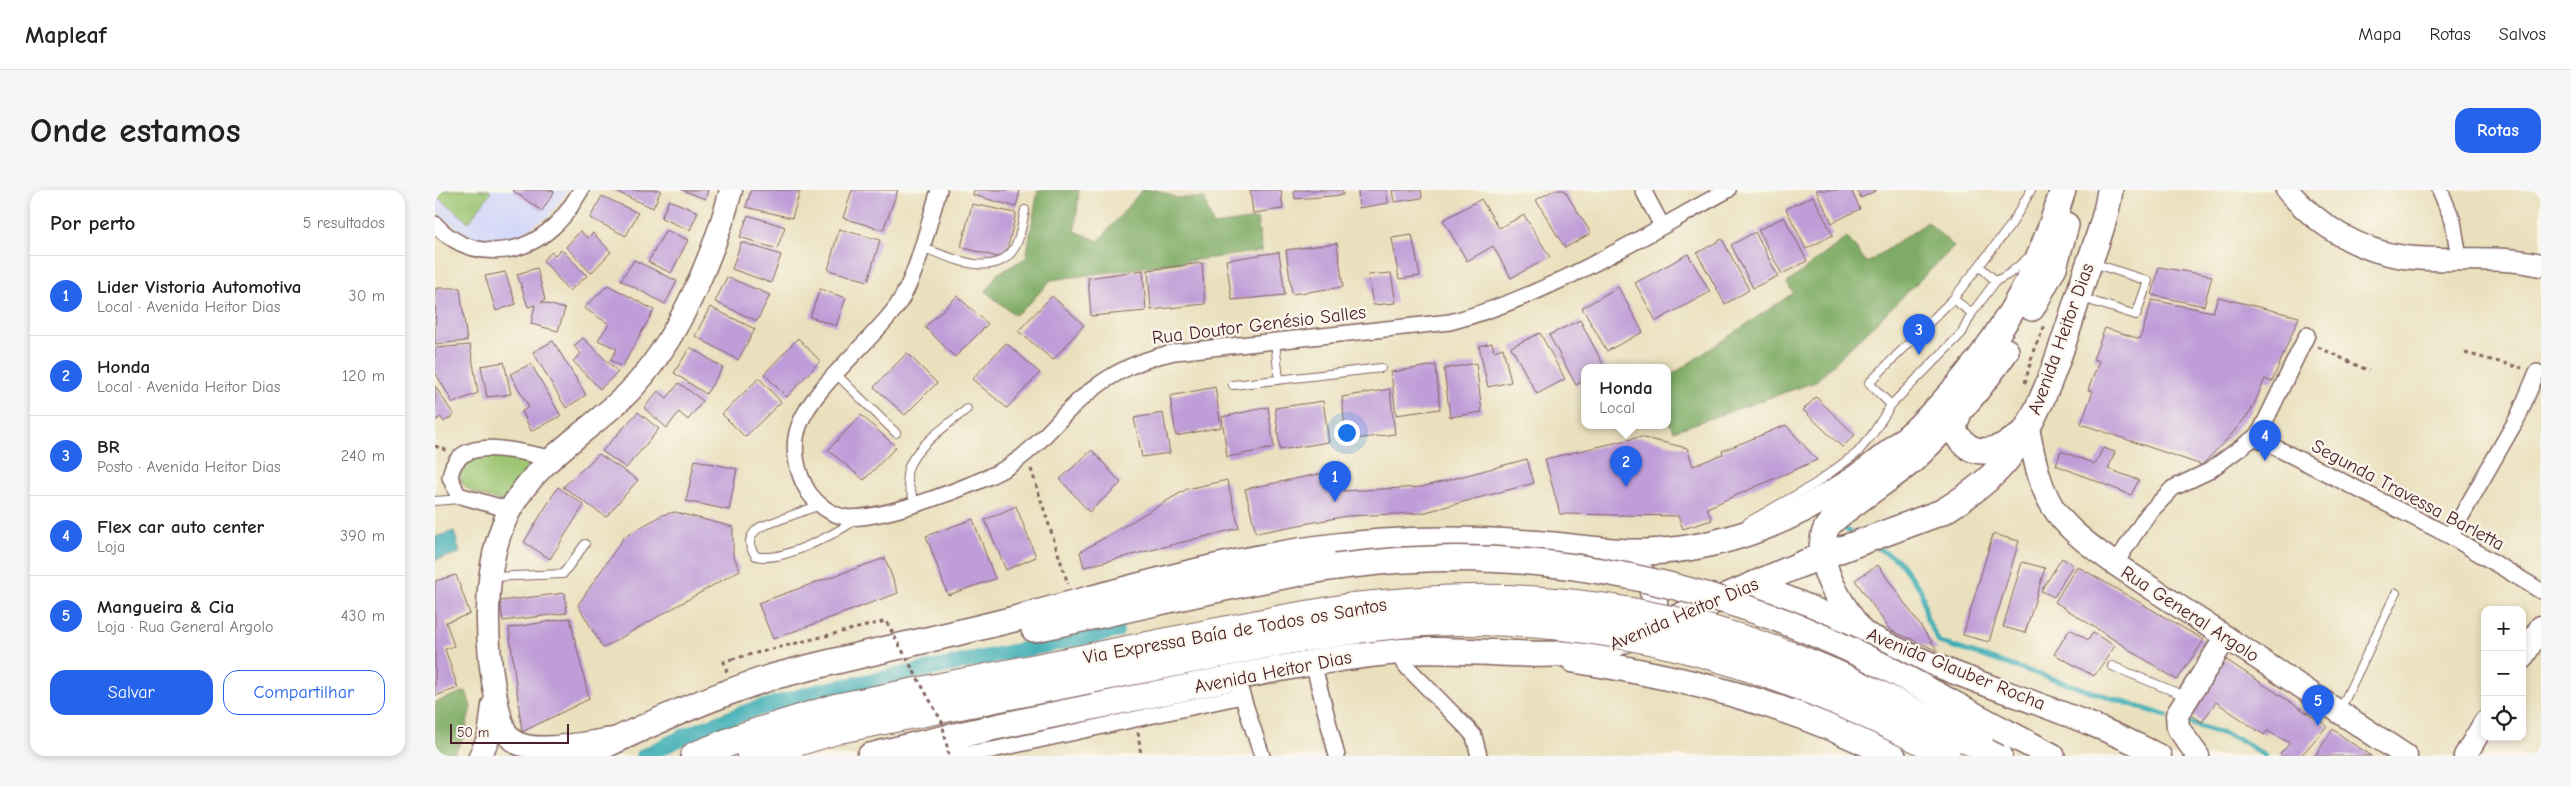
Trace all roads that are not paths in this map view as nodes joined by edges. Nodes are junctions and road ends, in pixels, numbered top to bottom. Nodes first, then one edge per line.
1 (581, 190) edge
2 (731, 190) edge
3 (939, 190) edge
4 (1643, 190) edge
5 (1728, 190) edge
6 (2031, 190) edge
7 (2063, 190) edge
8 (2071, 190) edge
9 (2110, 190) edge
10 (2287, 190) edge
11 (2440, 190) edge
12 (1025, 210) dead end
13 (435, 224) edge
14 (1662, 226) junction
15 (2043, 243) junction
16 (921, 247) junction
17 (2459, 258) junction
18 (2089, 262) junction
19 (2541, 265) edge
20 (1979, 266) junction
21 (1996, 281) junction
22 (2078, 296) junction
23 (1953, 299) junction
24 (1972, 313) junction
25 (2305, 338) road end
26 (1275, 341) junction
27 (1381, 368) dead end
28 (2537, 372) road end
29 (837, 375) junction
30 (1279, 380) junction
31 (1233, 385) dead end
32 (1891, 405) junction
33 (967, 408) dead end
34 (1960, 410) junction
35 (2028, 428) junction
36 (896, 433) dead end
37 (2255, 437) junction
38 (551, 458) junction
39 (465, 498) junction
40 (435, 501) edge
41 (916, 503) junction
42 (820, 505) junction
43 (510, 510) junction
44 (860, 518) junction
45 (2450, 536) junction
46 (1722, 540) junction
47 (585, 544) dead end
48 (1606, 550) junction
49 (1822, 555) junction
50 (2115, 564) junction
51 (491, 577) junction
52 (1751, 585) junction
53 (2541, 591) edge
54 (2396, 593) dead end
55 (1355, 618) junction
56 (2541, 627) edge
57 (1859, 629) junction
58 (1649, 631) junction
59 (2226, 637) junction
60 (893, 648) junction
61 (2526, 651) edge
62 (1395, 652) junction
63 (1533, 654) junction
64 (1313, 663) junction
65 (2112, 666) dead end
66 (494, 686) junction
67 (1239, 687) junction
68 (2187, 697) junction
69 (2339, 712) junction
70 (2481, 729) edge
71 (620, 738) junction
72 (1996, 745) edge
73 (1948, 754) edge
74 (480, 756) edge
75 (583, 756) edge
76 (695, 756) edge
77 (751, 756) edge
78 (872, 756) edge
79 (1262, 756) edge
80 (1337, 756) edge
81 (1479, 756) edge
82 (1893, 756) edge
83 (2052, 756) edge
84 (2160, 756) edge
85 (2198, 756) edge
86 (2406, 756) edge
87 (2465, 756) edge

1 - 13 street
2 - 38 street
3 - 16 street, Rua Doutor Genésio Salles
4 - 14 street
5 - 14 street, Rua Doutor Genésio Salles
6 - 20 lane
7 - 15 main road
8 - 34 main road
9 - 18 main road, Avenida Heitor Dias
10 - 17 street
11 - 17 street
12 - 16 lane
14 - 26 street, Rua Doutor Genésio Salles
15 - 21 lane
15 - 46 main road
16 - 29 street, Rua Doutor Genésio Salles
17 - 19 street
18 - 22 main road, Avenida Heitor Dias
18 - 22 lane
20 - 21 lane
20 - 23 lane
21 - 24 lane
22 - 35 main road, Avenida Heitor Dias
23 - 24 lane
23 - 32 lane
24 - 32 lane
25 - 37 street
26 - 30 lane
26 - 41 street, Rua Doutor Genésio Salles
27 - 30 lane
28 - 45 street
29 - 36 lane
29 - 42 street, Rua Doutor Genésio Salles
30 - 31 lane
32 - 46 lane
33 - 41 lane
34 - 35 main road
34 - 49 main road
35 - 49 main road, Avenida Heitor Dias
35 - 50 street, Rua General Argolo
37 - 45 street, Segunda Travessa Barletta
37 - 50 street
38 - 39 street
38 - 43 street
39 - 40 lane
39 - 43 street
41 - 44 street, Rua Doutor Genésio Salles
42 - 44 street, Rua Doutor Genésio Salles
42 - 44 lane
43 - 51 street
45 - 53 street, Segunda Travessa Barletta
46 - 48 main road
47 - 51 lane
48 - 58 main road
48 - 60 main road
49 - 52 main road, Avenida Heitor Dias
49 - 57 main road
50 - 59 street, Rua General Argolo
51 - 66 street
52 - 57 street, Avenida Glauber Rocha
52 - 58 main road, Avenida Heitor Dias
54 - 69 lane
55 - 72 highway, Via Expressa Baía de Todos os Santos, bridge
55 - 73 highway, Via Expressa Baía de Todos os Santos, bridge
55 - 76 highway, Via Expressa Baía de Todos os Santos
55 - 77 highway, Via Expressa Baía de Todos os Santos
56 - 61 street
57 - 84 street, Avenida Glauber Rocha
58 - 63 main road, Avenida Heitor Dias
59 - 68 street
59 - 69 street, Rua General Argolo
60 - 71 main road
60 - 72 main road, Via Expressa Baía de Todos os Santos, bridge
62 - 63 main road, Avenida Heitor Dias
62 - 64 main road, Avenida Heitor Dias
62 - 81 street
63 - 82 main road
64 - 67 main road, Avenida Heitor Dias
64 - 80 street
65 - 68 lane
66 - 71 street
66 - 74 street
67 - 78 main road, Avenida Heitor Dias
67 - 78 street
67 - 79 street
68 - 85 street
69 - 86 street, Rua General Argolo
70 - 87 street
71 - 75 main road
72 - 83 main road, Via Expressa Baía de Todos os Santos

